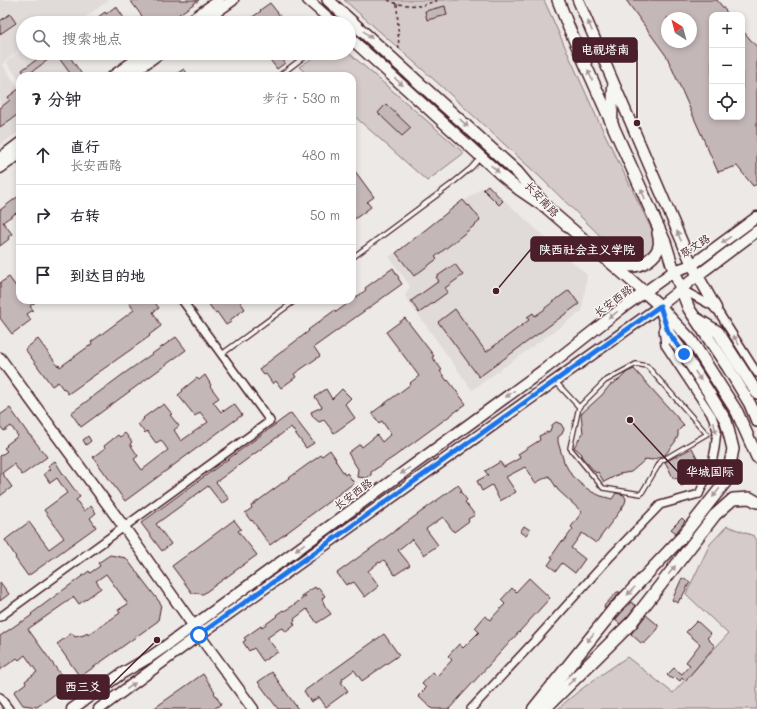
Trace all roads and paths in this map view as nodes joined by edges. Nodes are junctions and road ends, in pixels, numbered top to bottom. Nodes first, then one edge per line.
1 (219, 0) edge
2 (233, 0) edge
3 (308, 0) edge
4 (328, 0) edge
5 (388, 0) edge
6 (439, 0) edge
7 (558, 0) edge
8 (578, 0) edge
9 (397, 4) junction
10 (197, 16) edge
11 (211, 16) edge
12 (326, 16) edge
13 (346, 16) edge
14 (356, 25) edge
15 (356, 43) edge
16 (135, 60) edge
17 (150, 60) edge
18 (300, 60) edge
19 (400, 65) junction
20 (119, 72) edge
21 (134, 72) edge
22 (284, 72) edge
23 (613, 82) junction
24 (612, 124) junction
25 (16, 146) edge
26 (16, 157) edge
27 (481, 157) junction
28 (0, 158) edge
29 (0, 168) edge
30 (548, 209) junction
31 (757, 217) edge
32 (655, 221) junction
33 (757, 231) edge
34 (595, 249) junction
35 (356, 255) edge
36 (692, 265) junction
37 (674, 271) junction
38 (697, 276) junction
39 (682, 290) junction
40 (645, 292) junction
41 (185, 304) edge
42 (290, 304) edge
43 (660, 306) junction
44 (716, 308) junction
45 (694, 317) junction
46 (221, 354) junction
47 (0, 358) edge
48 (757, 373) edge
49 (555, 380) junction
50 (757, 393) edge
51 (579, 407) junction
52 (757, 421) edge
53 (757, 457) edge
54 (757, 502) edge
55 (124, 527) junction
56 (615, 608) joint
57 (0, 617) edge
58 (631, 623) joint
59 (194, 625) junction
60 (199, 635) junction
61 (0, 697) edge
62 (547, 707) edge
63 (8, 709) edge
64 (72, 709) edge
65 (99, 709) edge
66 (253, 709) edge
67 (471, 709) edge
68 (534, 709) edge

1 - 10 main road
2 - 11 main road
3 - 12 main road
4 -> 13 main road, 长安南路
5 - 9 path
6 - 9 path
24 -> 7 main road
23 -> 8 main road
9 - 19 path
14 -> 19 main road, 长安南路
15 -> 27 main road
16 - 20 main road
17 - 21 main road
18 - 22 lane
19 -> 30 main road, 长安南路
23 - 24 main road
36 -> 23 main road
32 -> 24 main road
25 - 28 main road
26 - 29 main road
27 -> 30 main road
27 - 35 lane
30 - 34 main road, 长安南路
31 -> 36 main road, 聚文路
32 - 34 main road
32 - 37 main road
33 - 38 main road
34 - 40 main road, 长安南路
36 - 37 main road, 聚文路
36 - 38 main road
37 - 39 main road
37 - 40 main road, 聚文路
38 - 39 main road
38 - 44 main road
39 - 43 main road
39 - 44 street
39 - 45 main road
40 - 43 main road, 长安南路
40 -> 59 main road, 长安西路
41 - 46 street
42 - 46 lane
43 - 49 main road
43 - 53 main road, 长安南路
43 -> 56 main road
43 -> 67 street
48 -> 44 street
45 - 50 main road
45 - 52 main road
46 - 55 street
47 - 55 main road
49 - 51 lane
49 - 60 main road
51 - 51 lane
58 -> 54 main road
55 - 57 street
55 - 59 main road
56 -> 68 highway
62 -> 58 highway
59 - 60 main road
59 - 64 main road, 长安西路
65 -> 60 main road
60 - 66 main road
61 - 63 street

